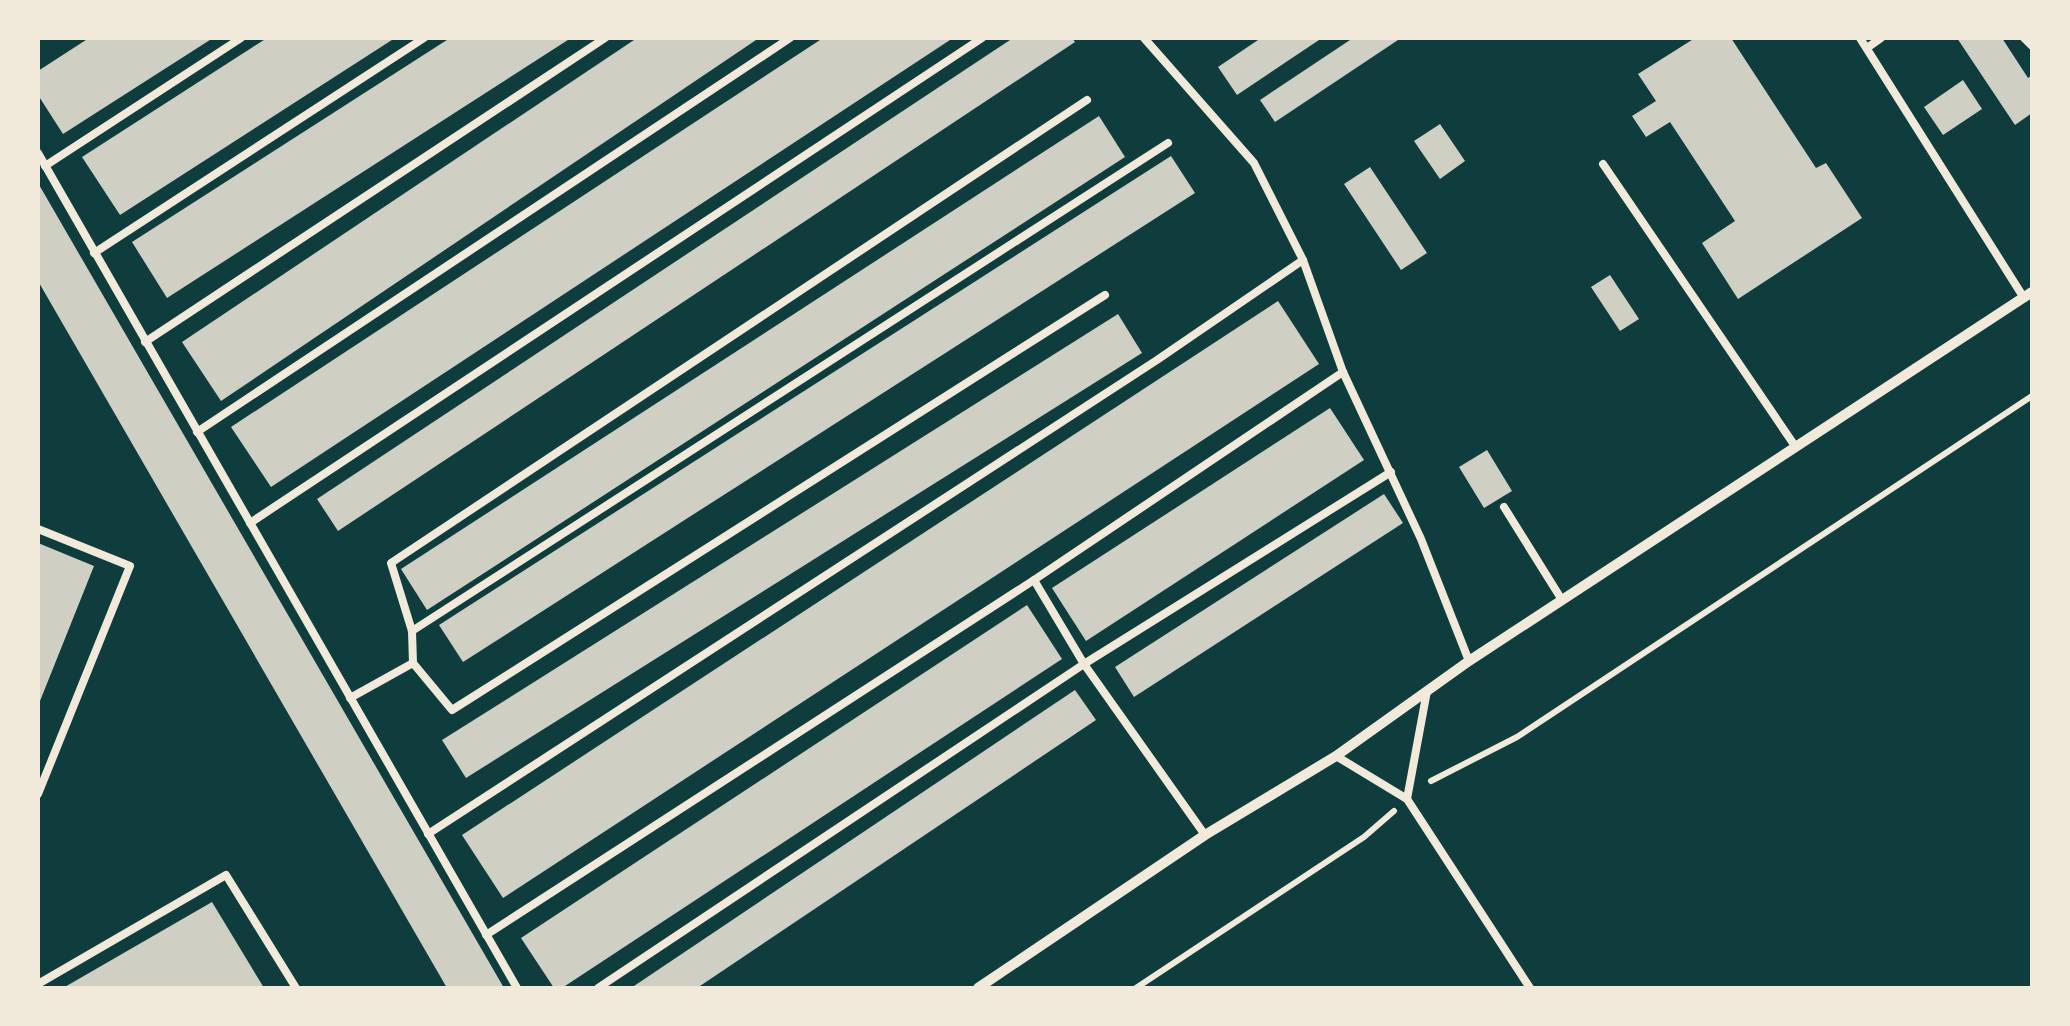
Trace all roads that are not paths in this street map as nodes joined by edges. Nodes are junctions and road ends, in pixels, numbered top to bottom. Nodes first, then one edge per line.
1 (242, 38) edge
2 (424, 38) edge
3 (605, 38) edge
4 (790, 38) edge
5 (982, 38) edge
6 (1144, 38) edge
7 (1860, 38) edge
8 (1881, 38) edge
9 (2024, 38) edge
10 (2032, 46) edge
11 (1867, 48) junction
12 (1087, 100) dead end
13 (1168, 143) dead end
14 (38, 152) edge
15 (1603, 164) dead end
16 (45, 166) junction
17 (94, 253) junction
18 (1304, 260) junction
19 (1106, 294) dead end
20 (2028, 295) edge
21 (145, 342) junction
22 (1344, 372) junction
23 (197, 432) junction
24 (1795, 446) junction
25 (1392, 472) junction
26 (1504, 507) dead end
27 (250, 523) junction
28 (38, 529) edge
29 (1034, 580) junction
30 (1562, 600) junction
31 (412, 631) junction
32 (1469, 661) junction
33 (413, 663) junction
34 (1084, 664) junction
35 (1427, 691) junction
36 (350, 698) junction
37 (1336, 756) junction
38 (38, 794) edge
39 (1407, 800) junction
40 (428, 834) junction
41 (1205, 835) junction
42 (486, 935) junction
43 (38, 984) edge
44 (296, 988) edge
45 (517, 988) edge
46 (598, 988) edge
47 (978, 988) edge
48 (1530, 988) edge

1 - 16 lane
2 - 17 lane
3 - 21 lane
4 - 23 lane
5 - 27 lane
6 - 18 lane
7 - 11 lane
8 - 11 lane
9 - 10 lane
11 - 20 lane
12 - 31 lane
13 - 31 lane
14 - 16 lane
15 - 24 lane
16 - 17 lane
17 - 21 lane
18 - 22 lane
18 - 40 lane
19 - 33 lane
20 - 24 street
21 - 23 lane
22 - 25 lane
22 - 29 lane
23 - 27 lane
24 - 30 street
25 - 32 lane
25 - 34 lane
26 - 30 lane
27 - 36 lane
28 - 38 lane
29 - 34 lane
29 - 42 lane
30 - 32 street
31 - 33 lane
32 - 35 street
33 - 36 lane
34 - 41 lane
34 - 46 lane
35 - 37 street
35 - 39 lane
36 - 40 lane
37 - 39 lane
37 - 41 street
39 - 48 lane
40 - 42 lane
41 - 47 street
42 - 45 lane
43 - 44 lane

